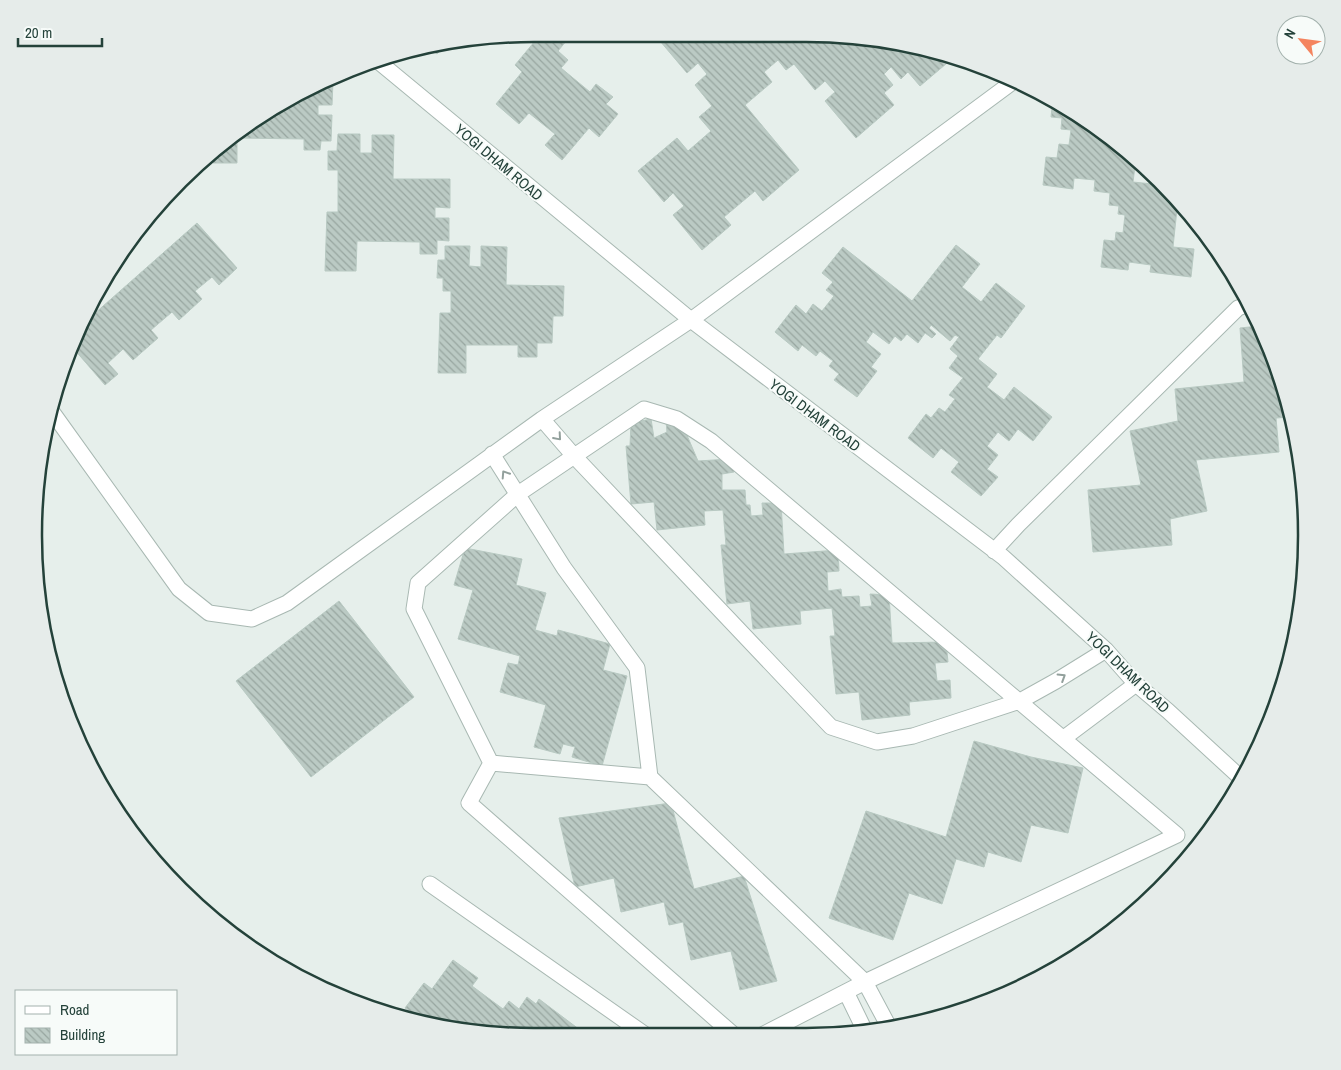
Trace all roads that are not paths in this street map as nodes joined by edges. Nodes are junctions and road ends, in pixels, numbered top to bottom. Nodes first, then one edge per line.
1 (385, 67) edge
2 (1008, 86) edge
3 (1242, 306) edge
4 (690, 320) junction
5 (57, 418) edge
6 (542, 419) junction
7 (492, 454) junction
8 (574, 456) junction
9 (518, 494) junction
10 (994, 551) junction
11 (1106, 650) junction
12 (1136, 684) junction
13 (1020, 701) junction
14 (1064, 738) junction
15 (490, 763) junction
16 (1237, 774) edge
17 (650, 777) junction
18 (430, 884) dead end
19 (865, 982) junction
20 (846, 992) junction
21 (886, 1021) edge
22 (861, 1024) edge
23 (636, 1028) edge
24 (726, 1028) edge
25 (776, 1028) edge

1 - 4 street, YOGI DHAM ROAD
2 - 4 street
3 - 10 street
4 - 6 street
4 - 10 street, YOGI DHAM ROAD
5 - 7 street
6 - 7 street
6 -> 8 street
9 -> 7 street
8 - 9 street
8 - 13 street
8 - 13 street
9 - 15 street
9 - 17 street
10 - 11 street, YOGI DHAM ROAD
11 - 12 street, YOGI DHAM ROAD
13 -> 11 street
12 - 14 street
12 - 16 street, YOGI DHAM ROAD
13 - 14 street
14 - 19 street
15 - 17 street
15 - 24 street
17 - 19 street
18 - 23 street
19 - 20 street
19 - 21 street
20 - 22 street
20 - 25 street

